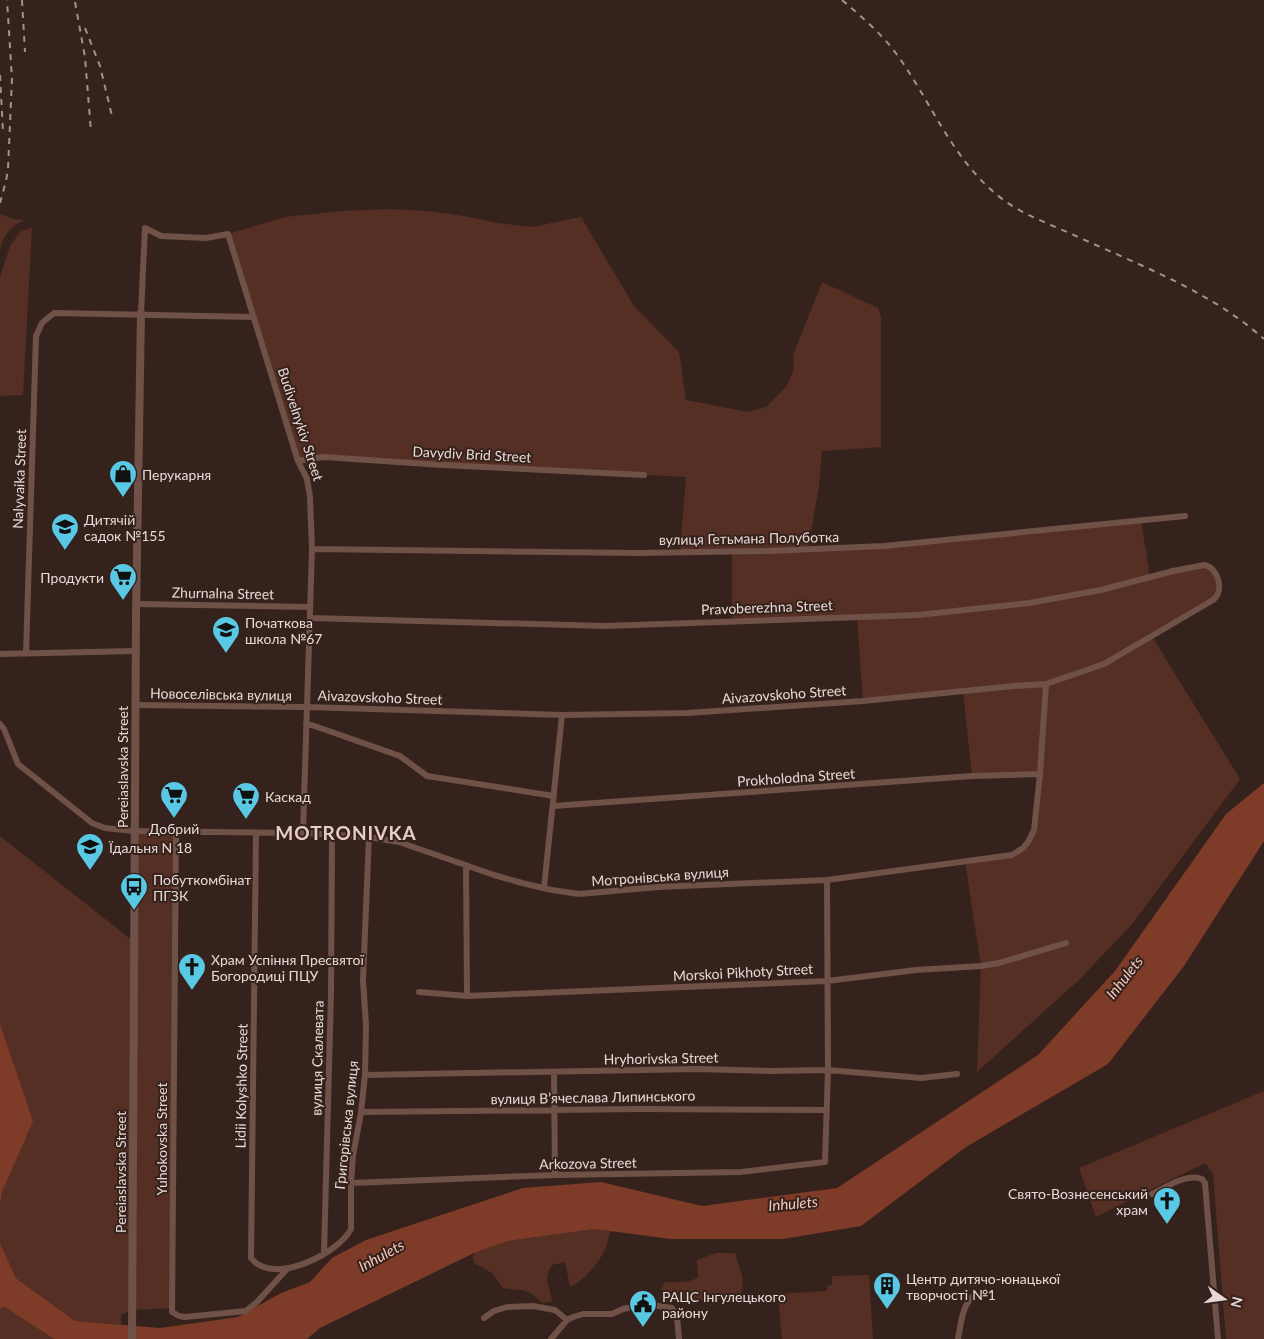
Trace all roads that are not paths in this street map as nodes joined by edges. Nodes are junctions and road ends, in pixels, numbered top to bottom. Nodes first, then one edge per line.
1 (141, 314) junction
2 (254, 317) junction
3 (298, 461) junction
4 (644, 475) dead end
5 (1185, 516) dead end
6 (312, 549) junction
7 (1216, 576) joint
8 (137, 604) junction
9 (310, 607) junction
10 (310, 618) junction
11 (136, 651) junction
12 (0, 654) edge
13 (26, 654) junction
14 (1046, 684) junction
15 (135, 705) junction
16 (307, 708) junction
17 (562, 714) junction
18 (306, 723) junction
19 (0, 724) edge
20 (1040, 774) junction
21 (554, 796) junction
22 (553, 806) junction
23 (134, 831) junction
24 (176, 832) junction
25 (303, 833) junction
26 (256, 834) junction
27 (332, 835) junction
28 (369, 837) junction
29 (466, 865) junction
30 (827, 880) junction
31 (544, 888) junction
32 (1066, 943) dead end
33 (828, 981) junction
34 (419, 992) dead end
35 (467, 996) junction
36 (828, 1070) junction
37 (554, 1072) junction
38 (957, 1074) dead end
39 (365, 1075) junction
40 (826, 1110) junction
41 (555, 1111) junction
42 (361, 1112) junction
43 (555, 1175) junction
44 (351, 1184) junction
45 (1152, 1194) dead end
46 (324, 1253) junction
47 (287, 1269) junction
48 (974, 1295) dead end
49 (484, 1318) dead end
50 (567, 1320) junction
51 (132, 1339) edge
52 (550, 1339) edge
53 (678, 1339) edge
54 (958, 1339) edge
55 (1218, 1339) edge

1 - 2 street
1 - 2 street, Budivelnykiv Street
1 - 8 street, Pereiaslavska Street
1 - 13 street, Nalyvaika Street
2 - 3 street, Budivelnykiv Street
3 - 4 street, Davydiv Brid Street
3 - 6 street, Budivelnykiv Street
5 - 6 street, вулиця Гетьмана Полуботка
6 - 9 street, Budivelnykiv Street
7 - 10 street, Pravoberezhna Street
7 - 14 street, Aivazovskoho Street
8 - 9 street, Zhurnalna Street
8 - 11 street, Pereiaslavska Street
9 - 10 street, Budivelnykiv Street
10 - 16 street, Budivelnykiv Street
11 - 13 street
11 - 15 street, Pereiaslavska Street
12 - 13 street
14 - 17 street, Aivazovskoho Street
14 - 20 street, Мотронівська вулиця
15 - 16 street, Новоселівська вулиця
15 - 23 street, Pereiaslavska Street
16 - 17 street, Aivazovskoho Street
16 - 18 street, Budivelnykiv Street
17 - 21 street
18 - 21 street
18 - 25 street, Budivelnykiv Street
19 - 23 street
20 - 22 street, Prokholodna Street
20 - 30 street, Мотронівська вулиця
21 - 22 street
22 - 31 street
23 - 24 street, Мотронівська вулиця
23 - 51 street, Pereiaslavska Street
24 - 26 street, Мотронівська вулиця
24 - 47 street, Yuhokovska Street
25 - 26 street, Мотронівська вулиця
25 - 27 street, Мотронівська вулиця
26 - 47 street, Lidii Kolyshko Street
27 - 28 street, Мотронівська вулиця
27 - 46 street, вулиця Скалевата
28 - 29 street, Мотронівська вулиця
28 - 39 street, Григорівська вулиця
29 - 31 street, Мотронівська вулиця
29 - 35 street
30 - 31 street, Мотронівська вулиця
30 - 33 street
32 - 33 street, Morskoi Pikhoty Street
33 - 35 street, Morskoi Pikhoty Street
33 - 36 street
34 - 35 street, Morskoi Pikhoty Street
36 - 37 street, Hryhorivska Street
36 - 38 street, Hryhorivska Street
36 - 40 street
37 - 39 street, Hryhorivska Street
37 - 41 street
39 - 42 street, Григорівська вулиця
40 - 41 street, вулиця В’ячеслава Липинського
40 - 43 street, Arkozova Street
41 - 42 street, вулиця В’ячеслава Липинського
41 - 43 street
42 - 44 street, Григорівська вулиця
43 - 44 street, Arkozova Street
44 - 46 street, Григорівська вулиця
45 - 55 street
46 - 47 street, Lidii Kolyshko Street
48 - 54 street
49 - 50 street
50 - 52 street
50 - 53 street

